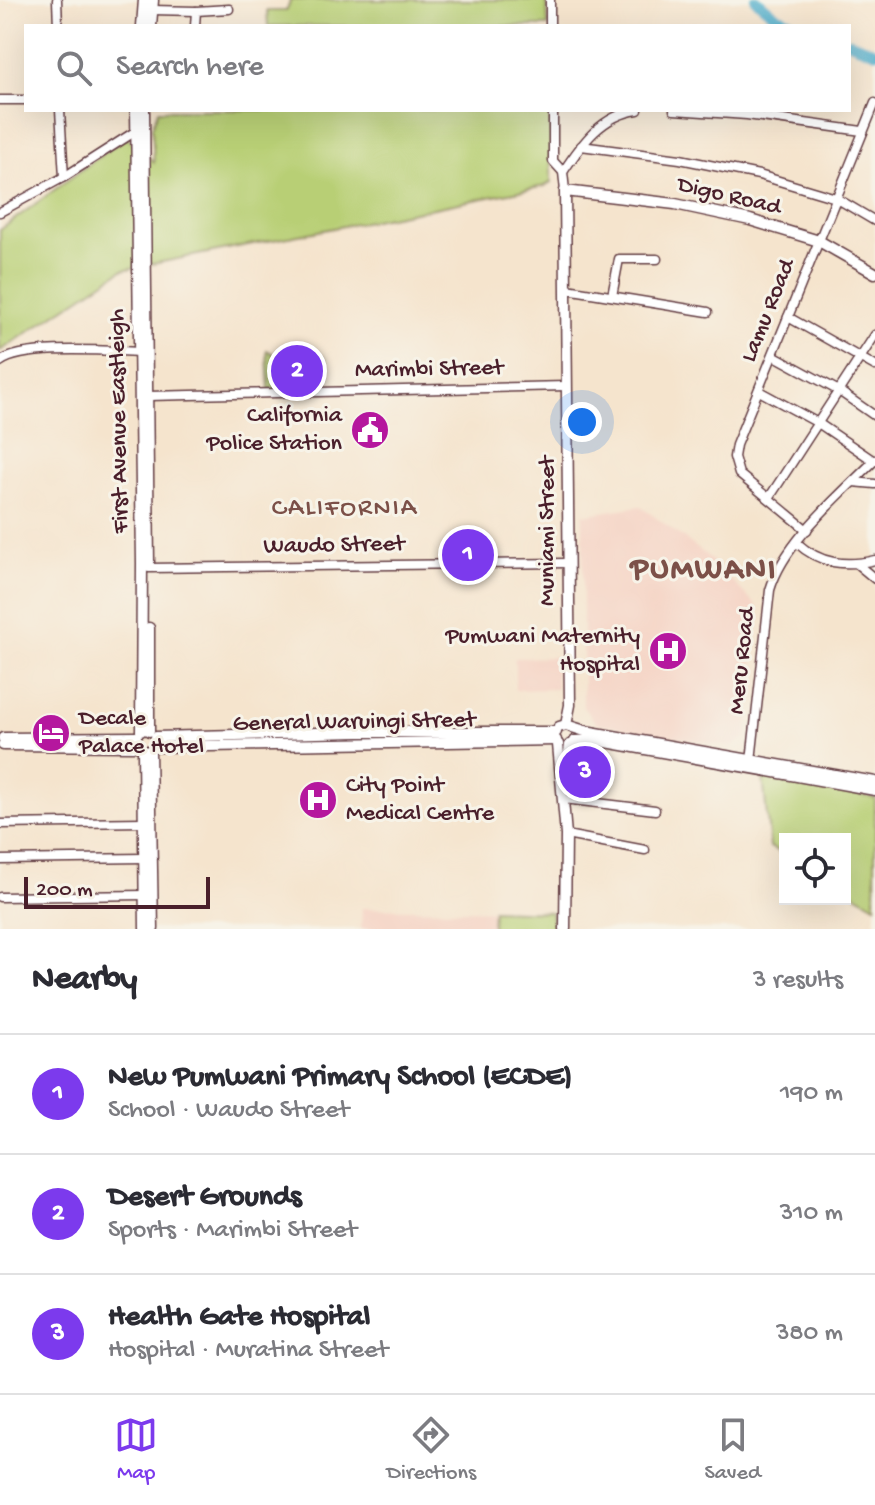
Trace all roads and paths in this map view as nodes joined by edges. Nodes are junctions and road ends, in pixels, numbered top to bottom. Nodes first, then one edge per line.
1 (57, 0) edge
2 (144, 0) edge
3 (550, 0) edge
4 (153, 5) edge
5 (229, 9) dead end
6 (196, 11) junction
7 (58, 24) edge
8 (142, 24) edge
9 (195, 24) edge
10 (550, 24) edge
11 (0, 100) edge
12 (24, 100) edge
13 (875, 103) edge
14 (60, 112) edge
15 (136, 112) edge
16 (144, 112) edge
17 (553, 112) edge
18 (631, 112) edge
19 (703, 112) edge
20 (864, 128) junction
21 (136, 131) junction
22 (875, 133) edge
23 (581, 146) junction
24 (563, 172) junction
25 (64, 177) junction
26 (565, 191) junction
27 (836, 198) junction
28 (0, 212) edge
29 (875, 221) edge
30 (819, 241) junction
31 (657, 259) dead end
32 (875, 273) edge
33 (567, 289) junction
34 (612, 296) junction
35 (708, 312) dead end
36 (788, 317) junction
37 (875, 335) edge
38 (140, 352) junction
39 (773, 355) junction
40 (861, 357) junction
41 (0, 362) edge
42 (875, 366) edge
43 (567, 386) junction
44 (759, 391) junction
45 (839, 391) junction
46 (148, 396) junction
47 (875, 416) edge
48 (818, 423) junction
49 (874, 460) edge
50 (853, 482) junction
51 (875, 484) edge
52 (769, 498) junction
53 (807, 530) junction
54 (797, 543) junction
55 (875, 560) edge
56 (568, 563) junction
57 (857, 564) junction
58 (149, 568) junction
59 (875, 579) edge
60 (569, 726) junction
61 (563, 740) junction
62 (146, 741) junction
63 (2, 742) edge
64 (751, 761) junction
65 (875, 782) edge
66 (875, 790) edge
67 (564, 799) junction
68 (655, 810) dead end
69 (144, 822) junction
70 (0, 824) edge
71 (566, 835) junction
72 (645, 850) dead end
73 (144, 858) junction
74 (0, 860) edge
75 (145, 895) junction
76 (0, 897) edge
77 (145, 929) edge
78 (153, 929) edge
79 (565, 929) edge

1 - 7 street
2 - 8 main road
3 - 10 street
4 - 6 street
5 - 6 street
6 - 9 street
11 - 12 street
13 - 20 street, Lamu Road
14 - 25 street
15 - 21 main road, First Avenue Eastleigh
16 - 46 main road, First Avenue Eastleigh
17 - 24 street
18 - 23 street
19 - 20 street
20 - 22 street
20 - 27 street, Lamu Road
21 - 25 street
21 - 38 main road, First Avenue Eastleigh
23 - 24 street
23 - 27 street
24 - 26 street
25 - 28 street
26 - 30 main road, Digo Road
26 - 33 main road, Muniami Street
27 - 29 street
27 - 30 street, Lamu Road
30 - 32 main road, Digo Road
30 - 36 street, Lamu Road
31 - 34 street
33 - 34 street
33 - 43 main road, Muniami Street
34 - 35 street
36 - 39 street, Lamu Road
36 - 40 street
37 - 40 street
38 - 41 street
38 - 62 main road, First Avenue Eastleigh
39 - 44 street, Lamu Road
39 - 45 street
40 - 42 street
40 - 45 street
43 - 46 street, Marimbi Street
43 - 56 main road, Muniami Street
44 - 48 street
44 - 52 street, Lamu Road
45 - 47 street
45 - 48 street
46 - 58 main road, First Avenue Eastleigh
48 - 49 street
48 - 52 street
49 - 50 street, Meru Road
50 - 51 street
50 - 53 street, Meru Road
52 - 53 street
53 - 54 street, Meru Road
54 - 57 street
54 - 64 street, Meru Road
55 - 57 street
56 - 58 street, Waudo Street
56 - 60 main road, Muniami Street
57 - 59 street
58 - 62 main road, First Avenue Eastleigh
60 - 61 main road
60 - 61 main road, Muniami Street
60 - 64 main road
61 - 62 main road, General Waruingi Street
61 - 66 main road, General Waruingi Street
61 - 67 main road, Muniami Street
62 - 63 main road, General Waruingi Street
62 - 69 main road
62 - 78 main road
64 - 65 main road
67 - 68 street
67 - 71 main road, Muniami Street
69 - 70 street
69 - 73 main road
71 - 72 street
71 - 79 main road, Muniami Street
73 - 74 street
73 - 75 main road
75 - 76 street
75 - 77 main road

